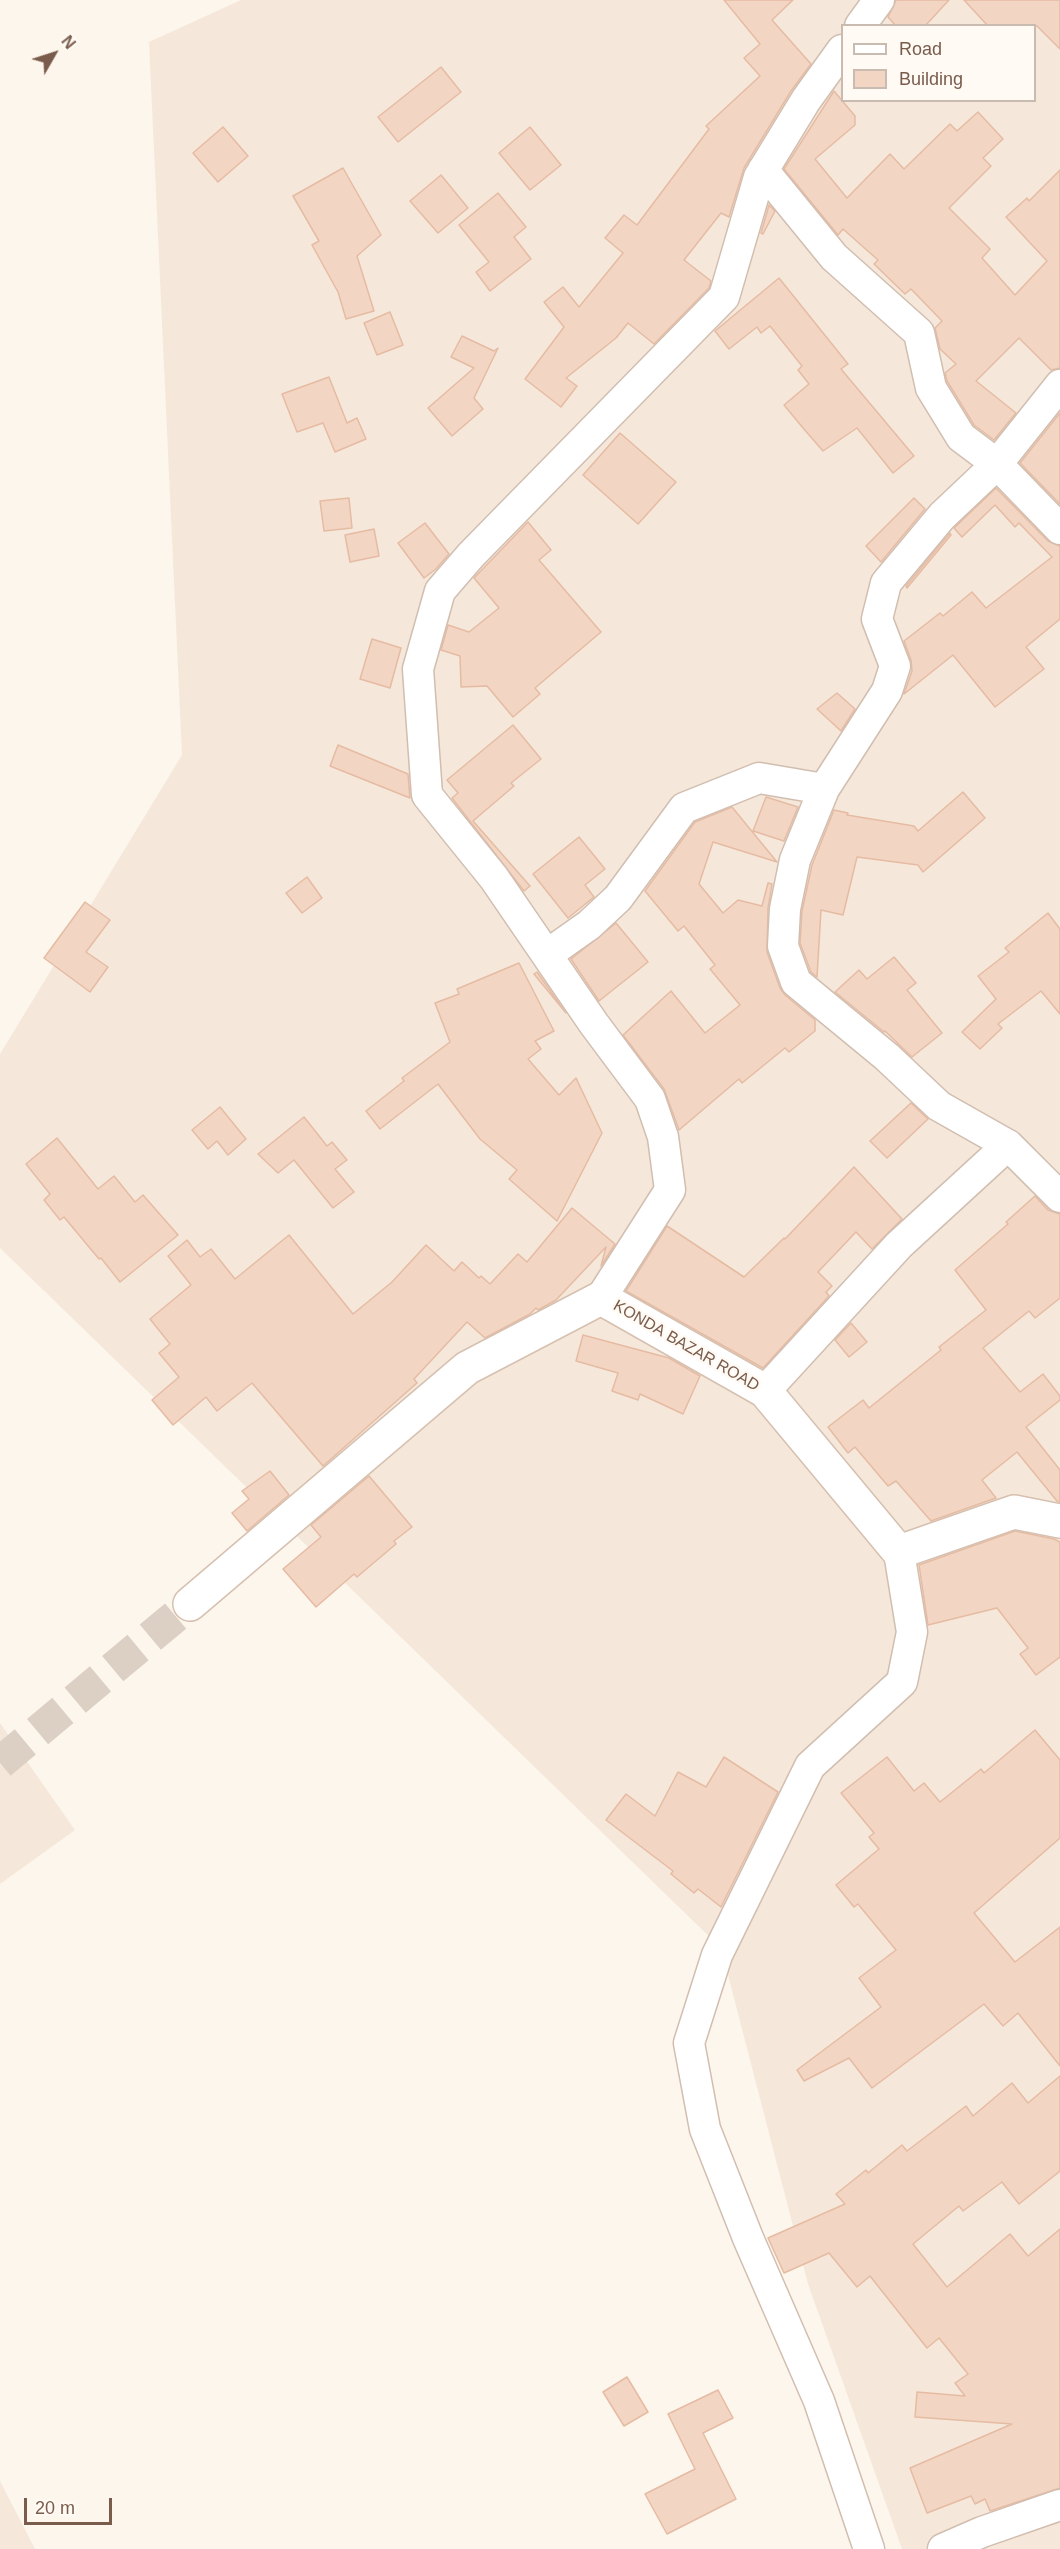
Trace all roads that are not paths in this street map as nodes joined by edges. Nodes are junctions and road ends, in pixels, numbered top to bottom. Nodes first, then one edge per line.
1 (879, 0) edge
2 (862, 24) edge
3 (841, 53) edge
4 (763, 170) junction
5 (1060, 385) edge
6 (997, 464) junction
7 (1060, 529) edge
8 (824, 789) junction
9 (548, 954) junction
10 (1008, 1144) junction
11 (1060, 1197) edge
12 (601, 1298) junction
13 (765, 1391) junction
14 (1060, 1521) edge
15 (899, 1552) junction
16 (190, 1604) tunnel mouth
17 (1060, 2505) edge
18 (869, 2549) edge
19 (943, 2549) edge

1 - 2 street
3 - 4 street
4 - 6 street
4 - 9 street
5 - 6 street
6 - 7 street
6 - 8 street
8 - 9 street
8 - 10 street
9 - 12 street
10 - 11 street
10 - 13 street
12 - 13 street, KONDA BAZAR ROAD
12 - 16 street, KONDA BAZAR ROAD
13 - 15 street, KONDA BAZAR ROAD
14 - 15 street
15 - 18 street
17 - 19 street

